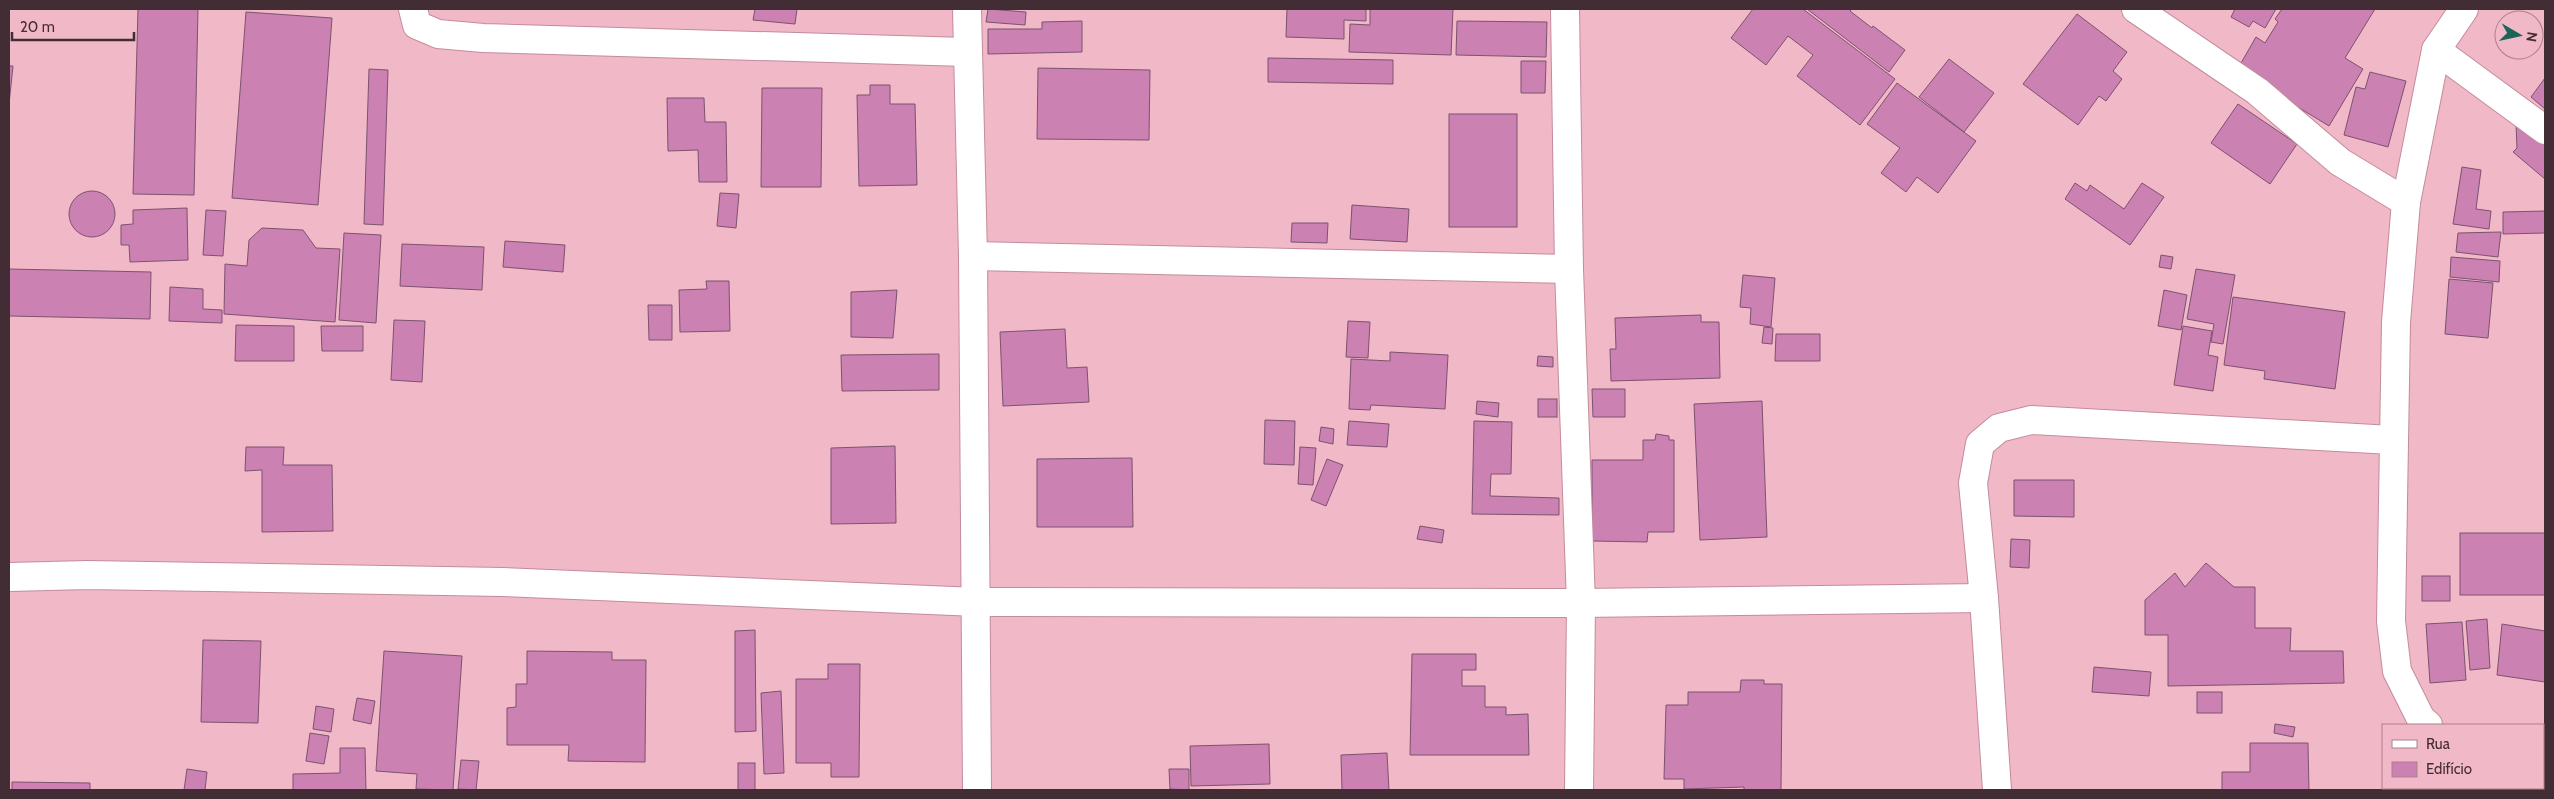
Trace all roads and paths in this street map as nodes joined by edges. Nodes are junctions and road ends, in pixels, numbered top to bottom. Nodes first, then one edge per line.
1 (413, 9) edge
2 (967, 9) edge
3 (1565, 9) edge
4 (2136, 9) edge
5 (2464, 9) edge
6 (2436, 50) junction
7 (966, 52) junction
8 (2545, 130) edge
9 (2406, 202) junction
10 (973, 256) junction
11 (1569, 269) junction
12 (2392, 440) junction
13 (9, 577) edge
14 (1984, 598) junction
15 (976, 602) junction
16 (1580, 603) junction
17 (2427, 724) edge
18 (977, 790) edge
19 (1579, 790) edge
20 (1997, 790) edge

1 - 7 street
2 - 7 street
3 - 11 street
4 - 9 street
5 - 6 street
6 - 8 street
6 - 9 street
7 - 10 street
9 - 12 street
10 - 11 street
10 - 15 street
11 - 16 street
12 - 14 street
12 - 17 street
13 - 15 street
14 - 16 street
14 - 20 street
15 - 16 street
15 - 18 street
16 - 19 street

